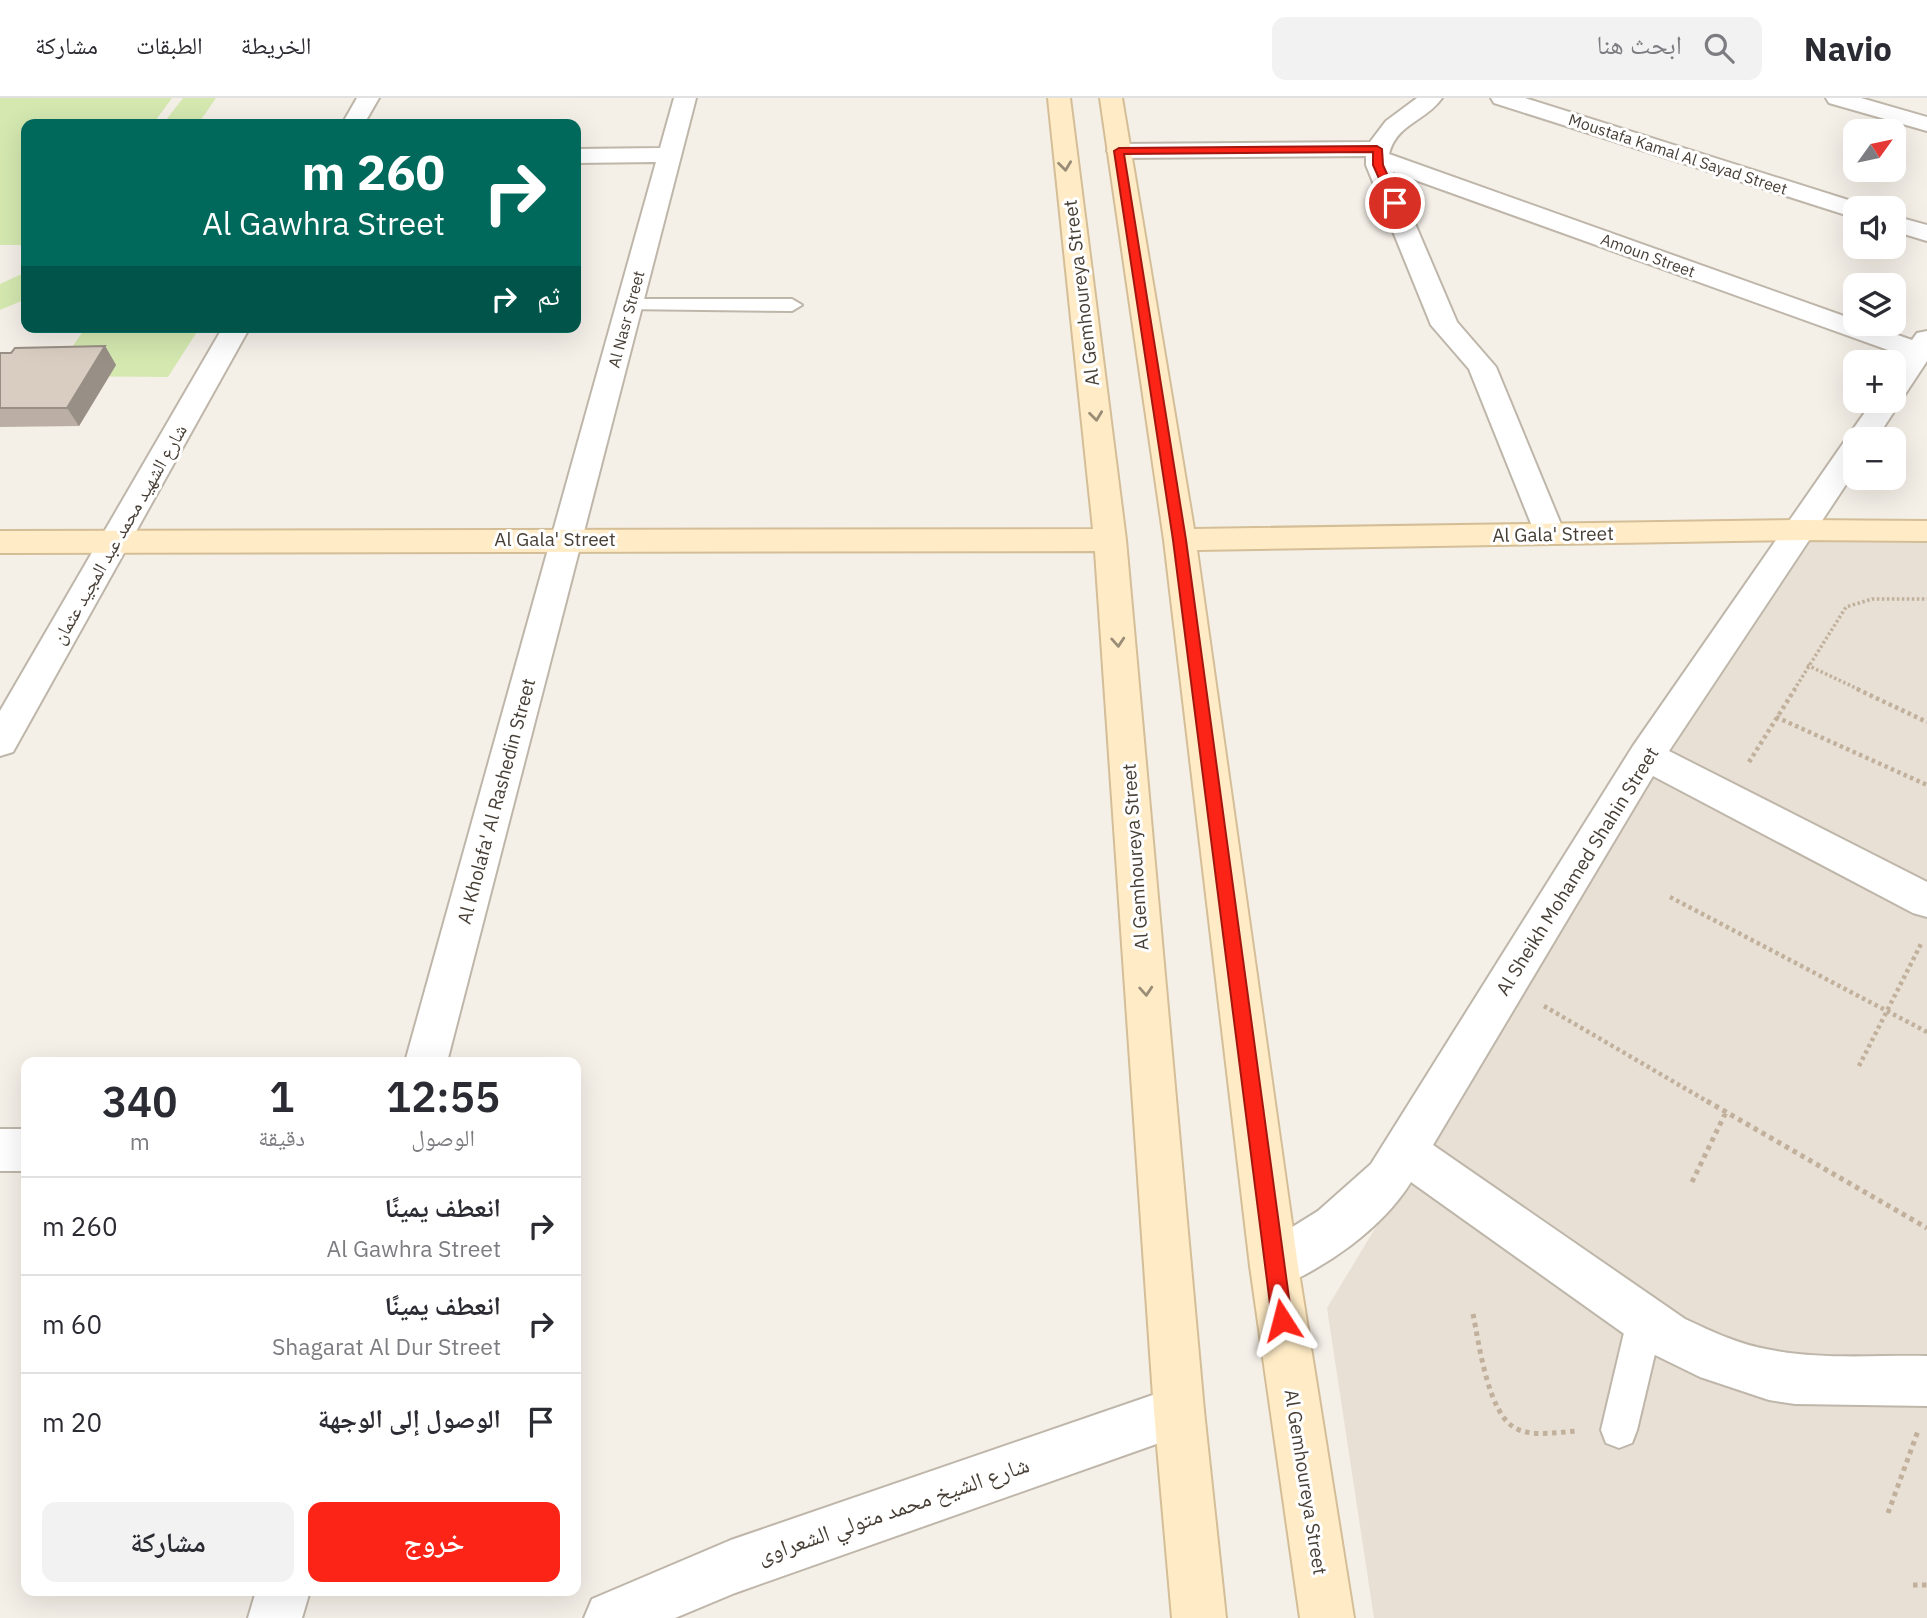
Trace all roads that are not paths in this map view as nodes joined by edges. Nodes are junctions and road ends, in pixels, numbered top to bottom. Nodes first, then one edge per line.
1 (368, 98) edge
2 (685, 98) edge
3 (1059, 98) edge
4 (1111, 98) edge
5 (1431, 98) edge
6 (1502, 98) edge
7 (1837, 98) edge
8 (356, 119) edge
9 (1927, 124) edge
10 (1119, 151) junction
11 (1377, 154) junction
12 (669, 155) junction
13 (581, 156) edge
14 (1843, 206) edge
15 (1906, 226) edge
16 (1927, 233) edge
17 (629, 305) junction
18 (792, 305) dead end
19 (234, 333) edge
20 (1923, 346) edge
21 (1906, 372) edge
22 (1843, 467) edge
23 (1802, 530) junction
24 (1927, 531) edge
25 (1549, 534) junction
26 (567, 539) junction
27 (1110, 540) junction
28 (1180, 540) junction
29 (0, 542) edge
30 (115, 542) junction
31 (0, 742) edge
32 (1646, 756) junction
33 (1927, 901) edge
34 (427, 1057) edge
35 (0, 1150) edge
36 (21, 1150) edge
37 (1406, 1152) junction
38 (1274, 1266) junction
39 (1645, 1320) junction
40 (1925, 1400) edge
41 (1179, 1411) junction
42 (1619, 1430) road end
43 (282, 1596) edge
44 (275, 1618) edge
45 (611, 1618) edge
46 (1199, 1618) edge
47 (1327, 1618) edge

1 - 8 street
2 - 12 street, Al Nasr Street
3 -> 27 street, Al Gemhoureya Street
4 - 10 street, Al Gemhoureya Street
5 - 11 street
6 - 14 street, Moustafa Kamal Al Sayad Street
7 - 9 street
10 - 11 street
10 - 28 street, Al Gemhoureya Street
11 - 20 street, Amoun Street
11 - 25 street
12 - 13 street
12 - 17 street, Al Nasr Street
15 - 16 street
17 - 18 lane
17 - 26 street, Al Nasr Street
19 - 30 street, شارع الشهيد محمد عبد المجيد عثمان
20 - 21 street
22 - 23 street, Al Sheikh Mohamed Shahin Street
23 - 24 street, Al Gala' Street
23 - 25 street, Al Gala' Street
23 - 32 street, Al Sheikh Mohamed Shahin Street
25 - 28 street, Al Gala' Street
26 - 27 street, Al Gala' Street
26 - 30 street, Al Gala' Street
26 - 34 street, Al Kholafa' Al Rashedin Street
27 -> 41 street, Al Gemhoureya Street
28 - 38 street, Al Gemhoureya Street
29 - 30 street, Al Gala' Street
30 - 31 street, شارع الشهيد محمد عبد المجيد عثمان
32 - 33 street
32 - 37 street, Al Sheikh Mohamed Shahin Street
35 - 36 street
37 - 38 street, Al Sheikh Mohamed Shahin Street
37 - 39 street
38 - 47 street, Al Gemhoureya Street
39 - 40 street
39 - 42 lane
41 - 45 street, شارع الشيخ محمد متولي الشعراوى
41 - 46 street, Al Gemhoureya Street
43 - 44 street

